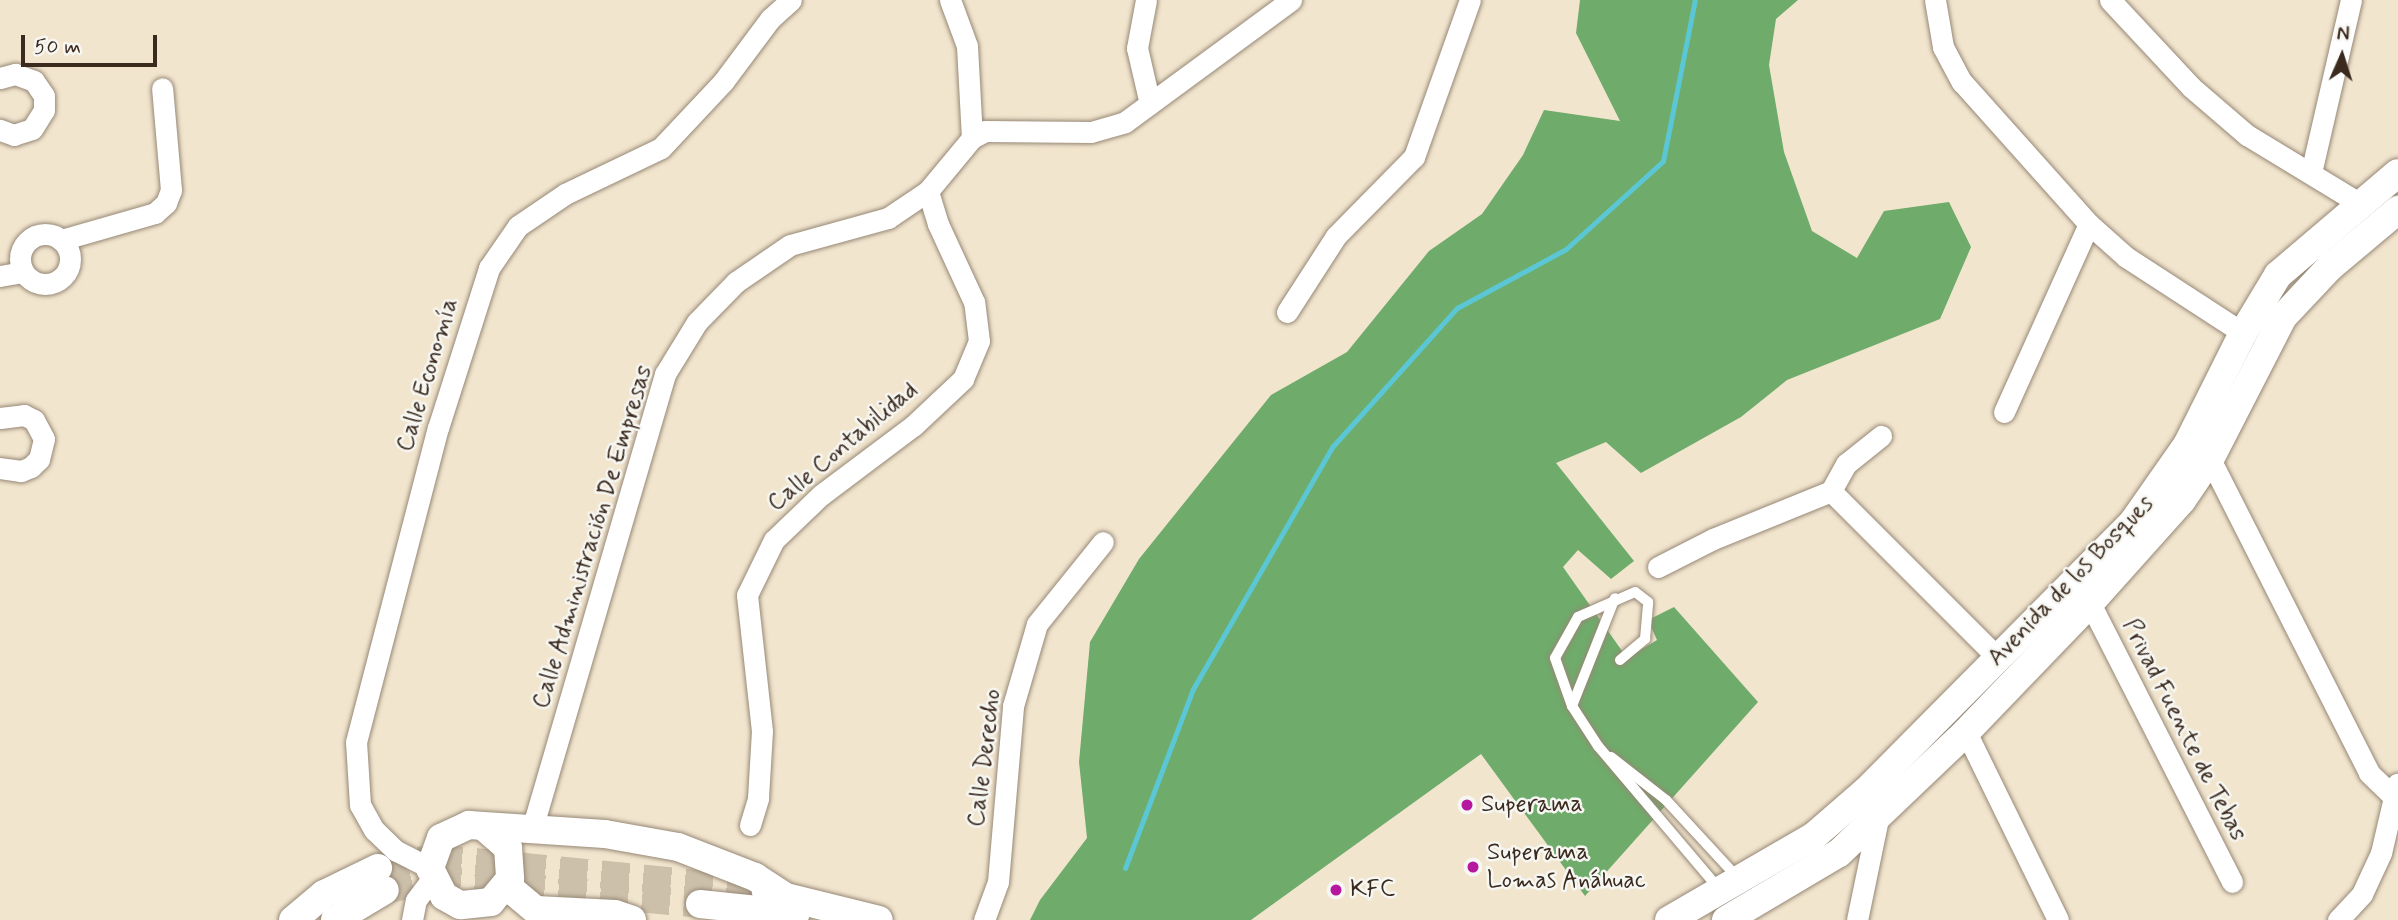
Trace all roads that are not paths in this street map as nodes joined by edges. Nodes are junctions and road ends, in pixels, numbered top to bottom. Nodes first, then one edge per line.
1 (791, 0) edge
2 (950, 0) edge
3 (1146, 0) edge
4 (1291, 0) edge
5 (1470, 0) edge
6 (1935, 0) edge
7 (2110, 0) edge
8 (2351, 0) edge
9 (0, 78) edge
10 (162, 88) dead end
11 (1150, 104) junction
12 (0, 130) edge
13 (972, 138) junction
14 (2311, 173) junction
15 (2398, 173) edge
16 (928, 191) junction
17 (2358, 203) junction
18 (2398, 210) edge
19 (2089, 224) junction
20 (61, 240) junction
21 (23, 272) junction
22 (0, 276) edge
23 (1287, 312) dead end
24 (2243, 332) junction
25 (2004, 412) dead end
26 (0, 418) edge
27 (1881, 436) dead end
28 (2198, 452) junction
29 (0, 468) edge
30 (1831, 491) junction
31 (1103, 542) dead end
32 (1658, 567) dead end
33 (1615, 598) junction
34 (2090, 603) junction
35 (1998, 658) junction
36 (1620, 660) dead end
37 (1572, 706) junction
38 (1966, 733) junction
39 (1598, 747) junction
40 (2395, 788) edge
41 (1878, 819) junction
42 (750, 825) dead end
43 (484, 827) junction
44 (531, 829) junction
45 (431, 874) junction
46 (510, 875) junction
47 (2232, 882) dead end
48 (1731, 887) junction
49 (751, 889) tunnel mouth
50 (700, 904) tunnel mouth
51 (805, 908) edge
52 (465, 913) edge
53 (293, 920) edge
54 (335, 920) edge
55 (412, 920) edge
56 (632, 920) edge
57 (751, 920) tunnel mouth
58 (879, 920) edge
59 (984, 920) edge
60 (1669, 920) edge
61 (1727, 920) edge
62 (1857, 920) edge
63 (2058, 920) edge
64 (2338, 920) edge

1 - 45 street, Calle Economía
2 - 13 street
3 - 11 street
4 - 11 street
5 - 23 street
6 - 19 street
7 - 14 street
8 - 14 street
9 - 12 street
10 - 20 street
11 - 13 street
13 - 16 street
14 - 17 street
15 - 17 main road, Avenida de los Bosques
16 - 42 street, Calle Contabilidad
16 - 44 street, Calle Administración De Empresas
17 - 24 main road, Avenida de los Bosques
18 - 28 main road, Avenida de los Bosques
19 - 24 street
19 - 25 street
20 - 21 street
20 - 21 street
21 - 22 street
24 - 28 main road, Avenida de los Bosques
26 - 29 street
27 - 30 street
28 - 34 main road, Avenida de los Bosques
28 - 35 main road, Avenida de los Bosques
28 - 40 street
30 - 32 street
30 - 35 street
31 - 59 street, Calle Derecho
33 - 36 lane
33 - 37 lane
33 - 37 lane
34 - 38 main road, Avenida de los Bosques
34 - 47 street, Privad Fuente de Tebas
35 - 48 main road, Avenida de los Bosques
37 - 39 lane
38 - 41 main road, Avenida de los Bosques
38 - 63 street
39 - 48 lane
39 - 48 lane
40 - 64 street
41 - 61 main road, Avenida de los Bosques
41 - 62 street
43 - 44 main road
43 - 45 main road
43 - 46 main road
44 - 46 main road
44 - 51 main road
45 - 52 main road
45 - 55 street
46 - 52 main road
46 - 56 main road
48 - 60 main road, Avenida de los Bosques
49 - 51 main road
50 - 51 main road
51 - 57 main road
51 - 58 main road
53 - 54 main road

